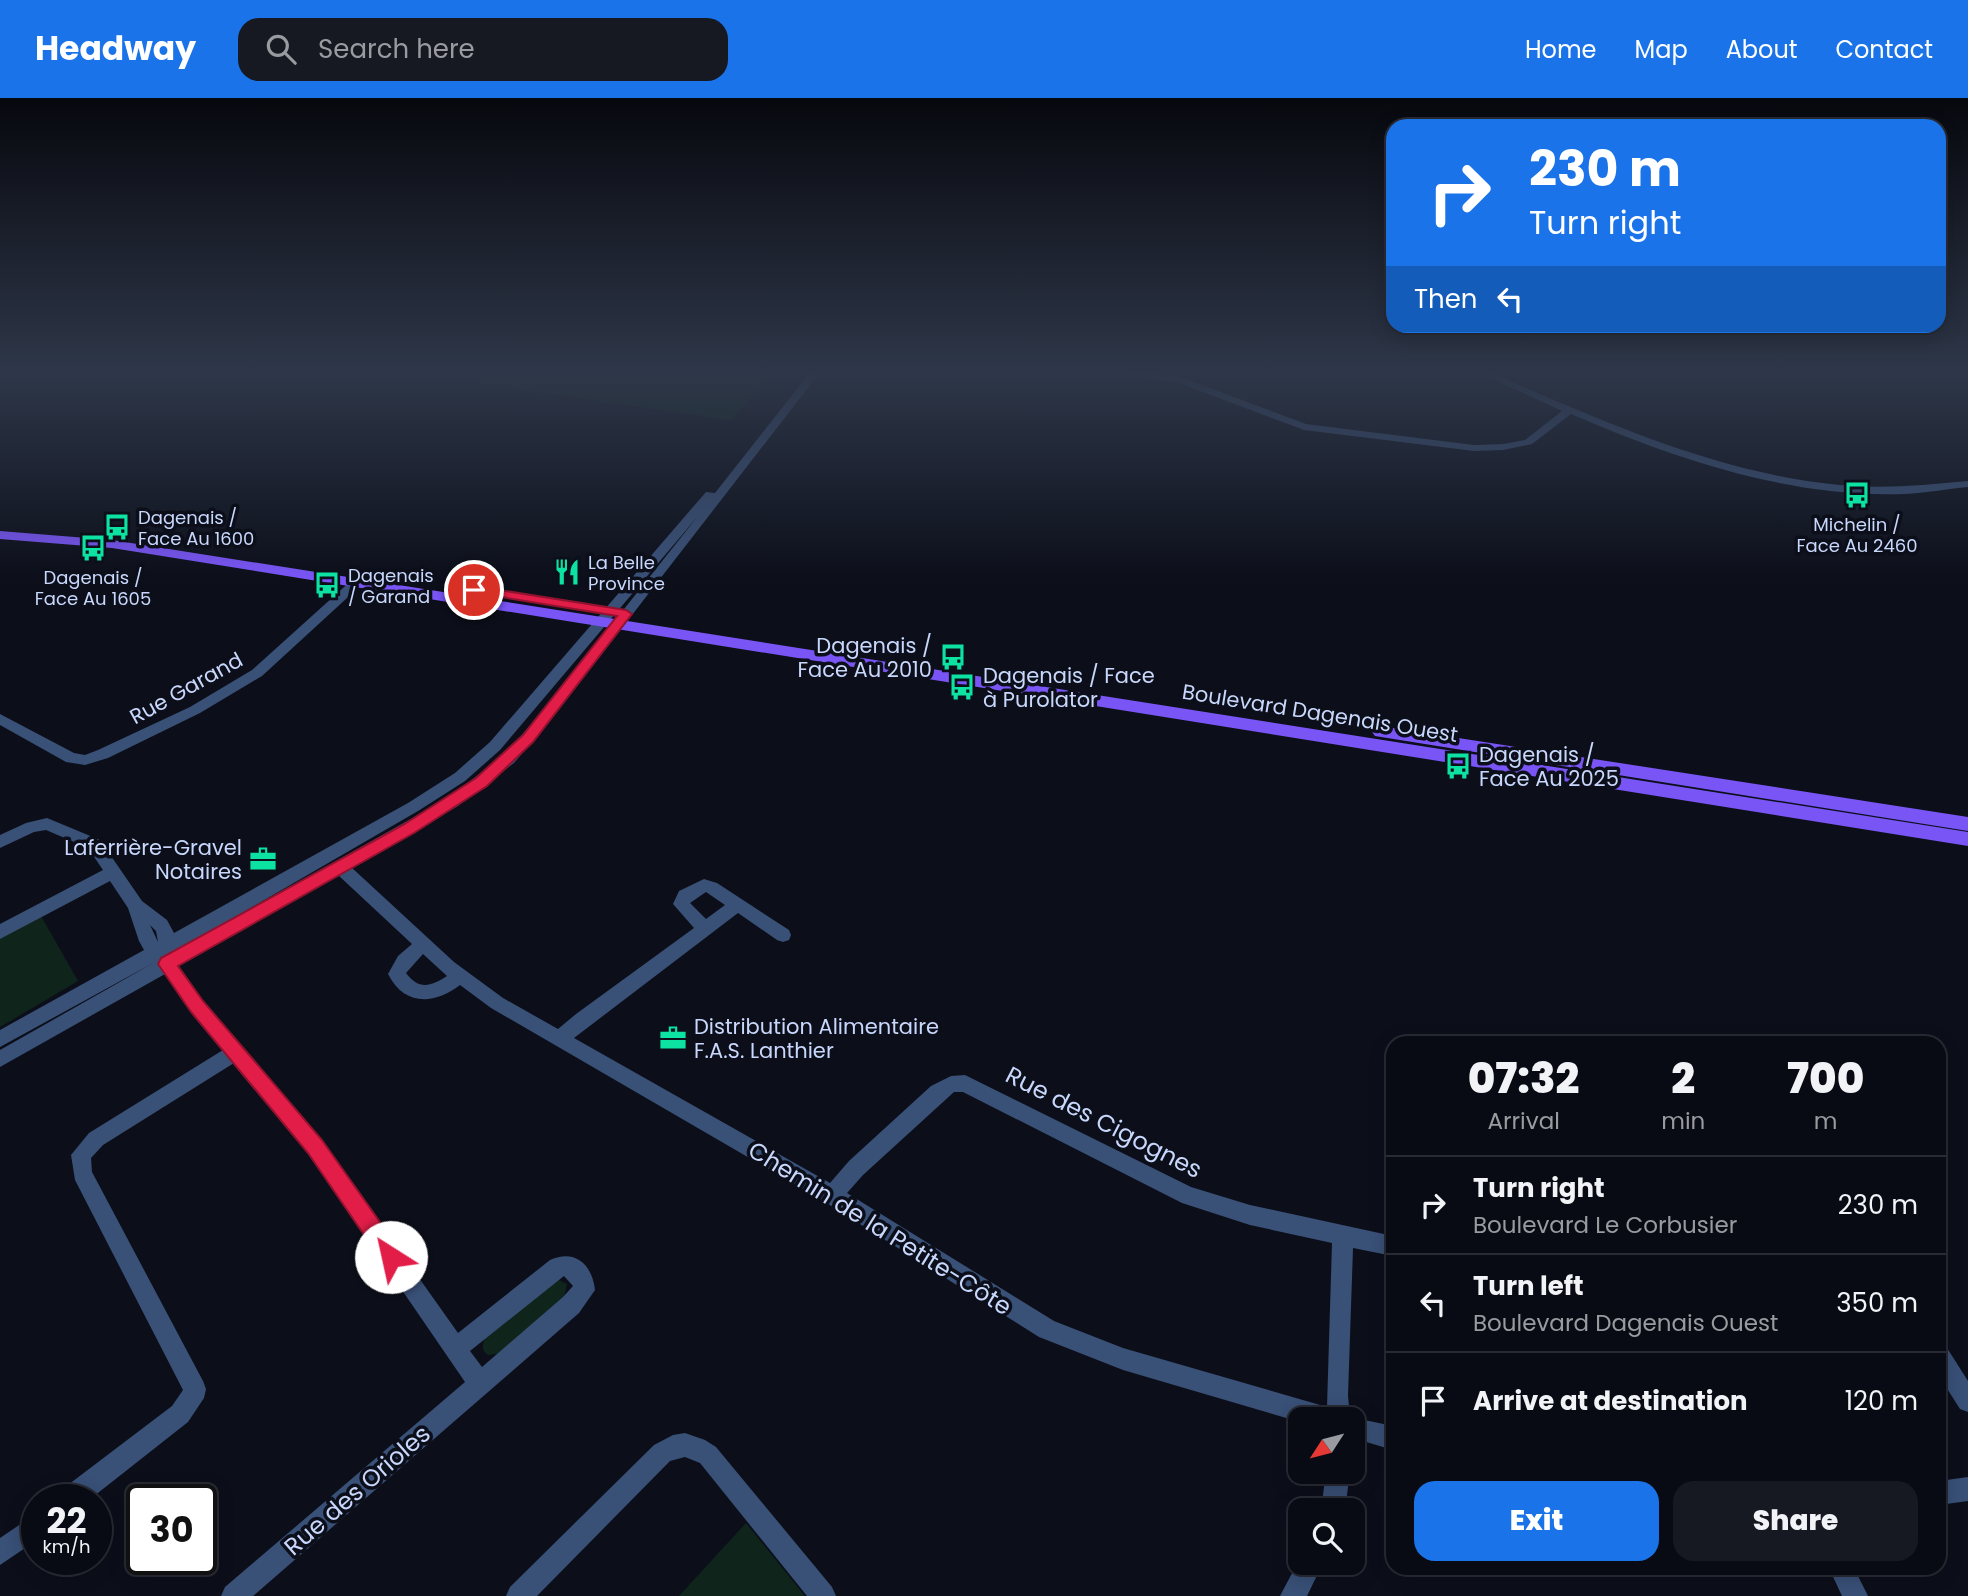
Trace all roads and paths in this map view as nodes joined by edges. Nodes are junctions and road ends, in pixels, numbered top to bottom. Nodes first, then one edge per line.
1 (759, 441) edge
2 (1421, 441) edge
3 (1528, 441) edge
4 (1652, 441) edge
5 (1968, 484) edge
6 (0, 526) edge
7 (0, 535) edge
8 (362, 578) junction
9 (613, 618) junction
10 (0, 719) edge
11 (1968, 824) edge
12 (1968, 839) edge
13 (0, 842) edge
14 (340, 867) junction
15 (113, 872) junction
16 (737, 905) junction
17 (706, 929) junction
18 (0, 932) edge
19 (783, 935) dead end
20 (423, 945) junction
21 (164, 953) junction
22 (459, 976) junction
23 (0, 1039) edge
24 (560, 1039) junction
25 (236, 1052) junction
26 (0, 1059) edge
27 (832, 1195) junction
28 (1343, 1236) junction
29 (1386, 1245) edge
30 (455, 1349) junction
31 (1946, 1367) edge
32 (480, 1384) junction
33 (1968, 1401) edge
34 (1338, 1407) edge
35 (1288, 1408) edge
36 (1365, 1430) edge
37 (1386, 1436) edge
38 (89, 1484) edge
39 (1968, 1489) edge
40 (1946, 1492) edge
41 (21, 1537) edge
42 (0, 1553) edge
43 (1304, 1575) edge
44 (1844, 1575) edge
45 (234, 1596) edge
46 (519, 1596) edge
47 (823, 1596) edge
48 (1293, 1596) edge
49 (1855, 1596) edge

1 - 9 street
2 - 3 street
4 - 5 street
6 - 8 main road, Boulevard Dagenais Ouest
7 - 8 main road, Boulevard Dagenais Ouest
8 - 9 main road, Boulevard Dagenais Ouest
8 - 10 street, Rue Garand
9 - 11 main road, Boulevard Dagenais Ouest
9 - 12 main road, Boulevard Dagenais Ouest
9 - 14 street
9 - 21 street
13 - 15 street
14 - 20 street, Chemin de la Petite-Côte
14 - 21 street
15 - 18 street
15 - 21 street
16 - 17 street
16 - 17 street
16 - 19 street
17 - 24 street
20 - 22 street, Chemin de la Petite-Côte
20 - 22 street
21 - 23 street
21 - 25 street
21 - 26 street
22 - 24 street, Chemin de la Petite-Côte
24 - 27 street, Chemin de la Petite-Côte
25 - 30 street
25 - 38 street
27 - 28 street, Rue des Cigognes
27 - 35 street, Chemin de la Petite-Côte
28 - 29 street, Rue des Cigognes
28 - 34 street
30 - 32 street
30 - 32 street, Rue des Orioles
31 - 33 street
32 - 45 street, Rue des Orioles
36 - 37 street
39 - 40 street
41 - 42 street
43 - 48 street
44 - 49 street
46 - 47 street

